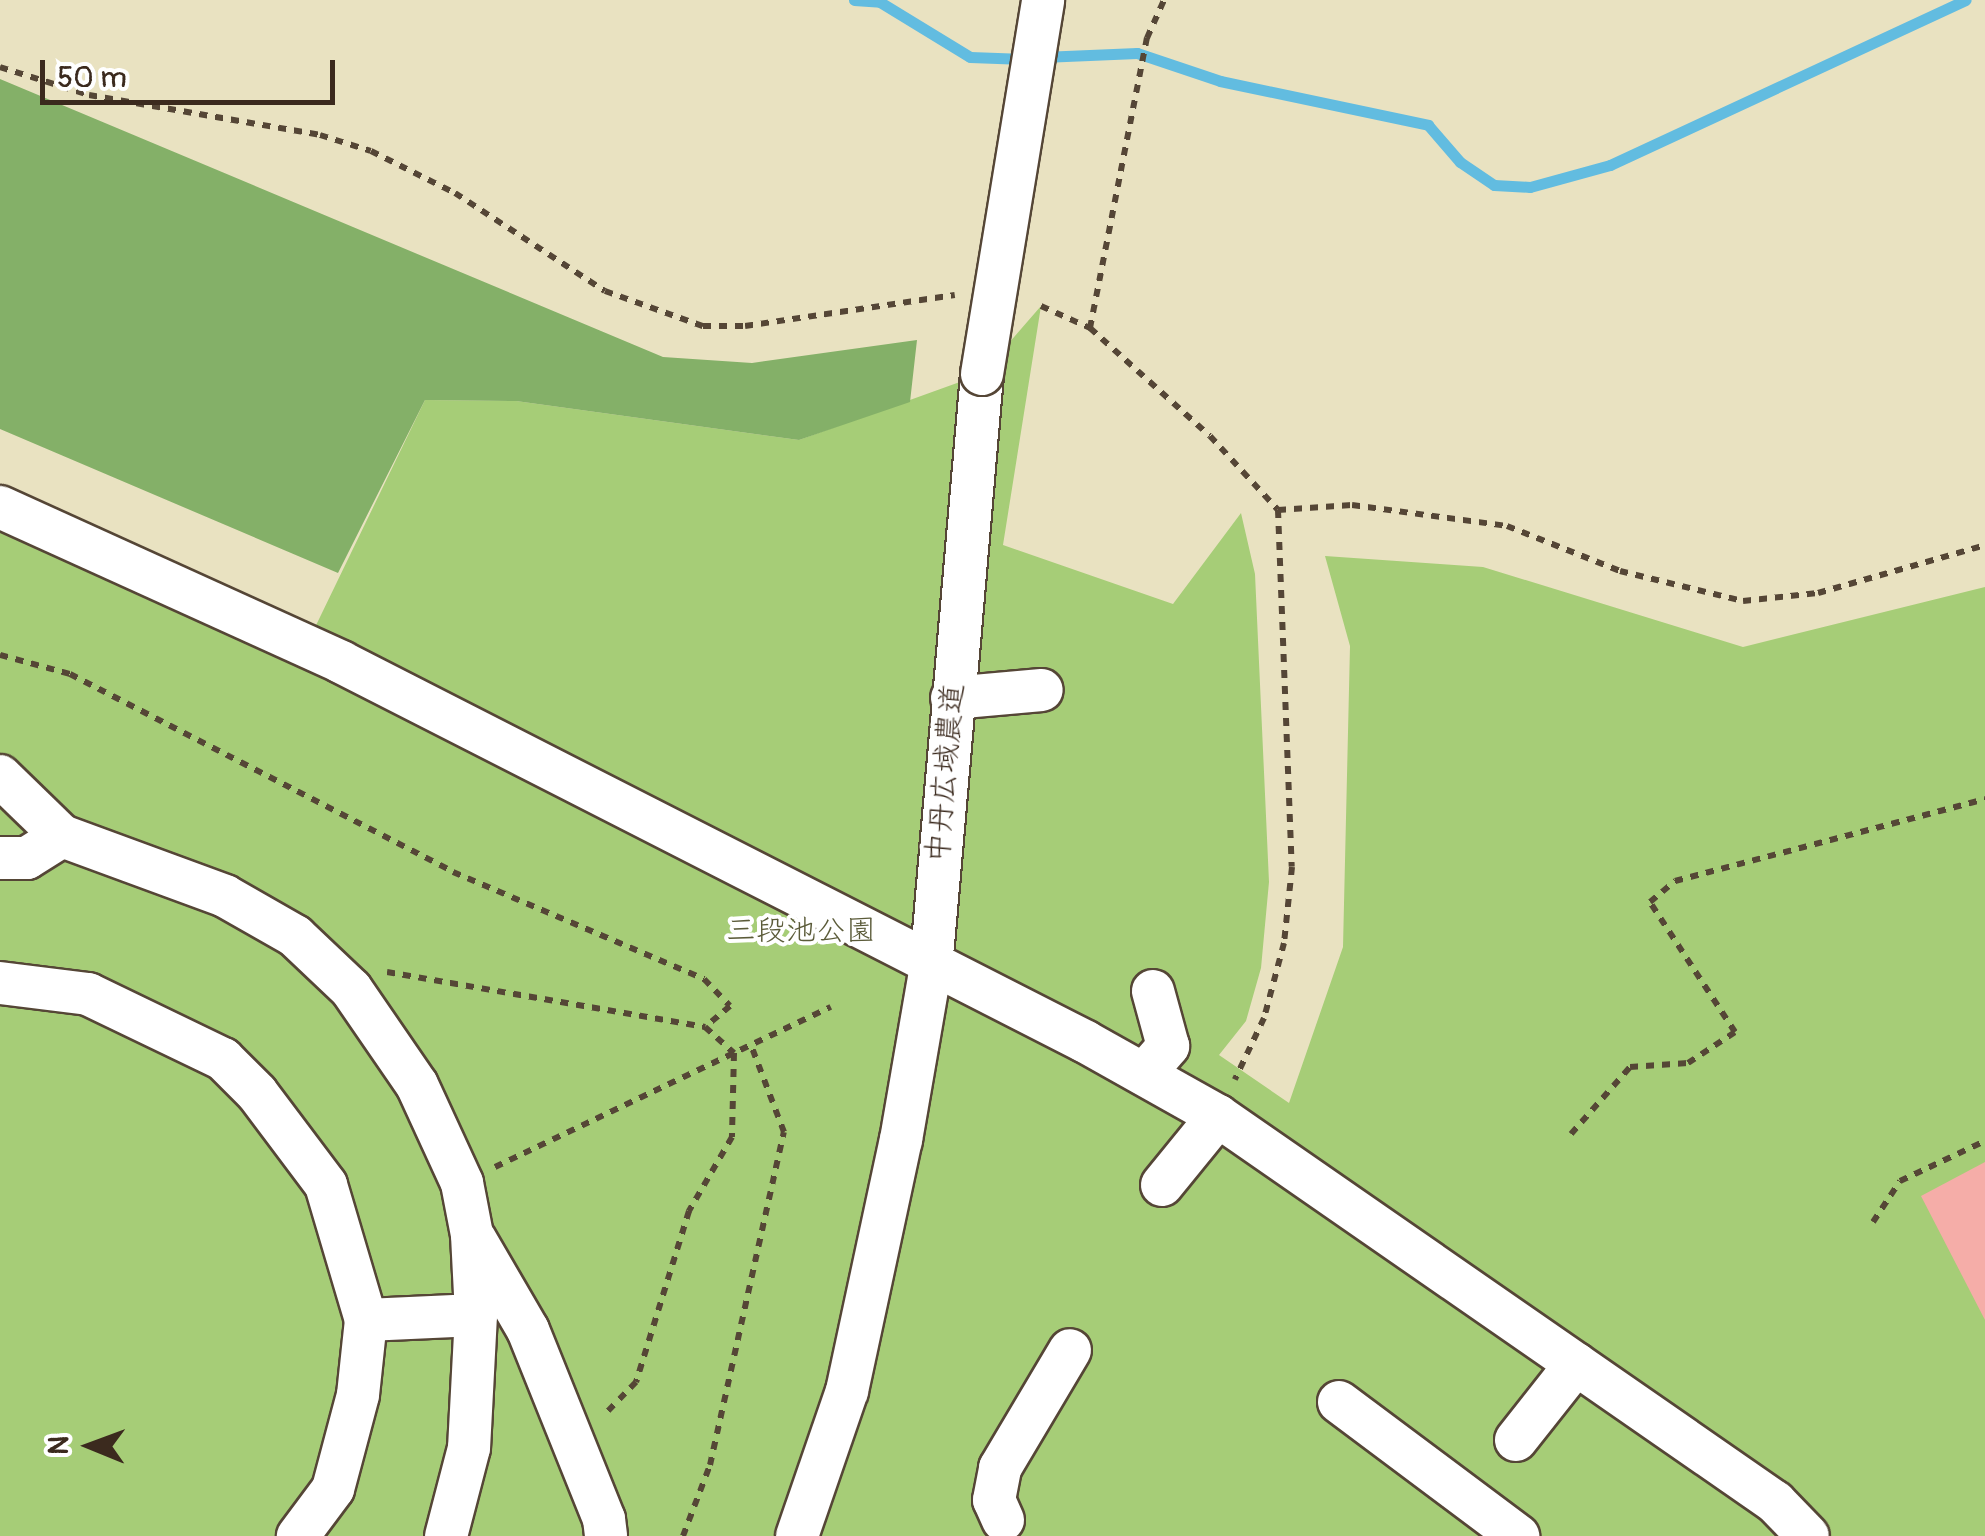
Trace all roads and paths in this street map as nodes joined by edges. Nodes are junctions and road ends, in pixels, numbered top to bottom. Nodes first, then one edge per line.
1 (1043, 0) edge
2 (1164, 0) edge
3 (0, 67) edge
4 (966, 293) dead end
5 (1041, 306) dead end
6 (1090, 328) junction
7 (0, 507) edge
8 (1278, 510) junction
9 (1985, 544) edge
10 (0, 655) edge
11 (1042, 690) dead end
12 (952, 698) junction
13 (0, 776) edge
14 (1985, 798) edge
15 (62, 836) junction
16 (0, 858) edge
17 (324, 964) junction
18 (931, 967) junction
19 (0, 984) edge
20 (1153, 991) dead end
21 (831, 1007) dead end
22 (705, 1027) junction
23 (752, 1045) junction
24 (734, 1053) junction
25 (1144, 1074) junction
26 (1218, 1116) junction
27 (1571, 1134) dead end
28 (1985, 1141) edge
29 (462, 1183) junction
30 (1162, 1185) dead end
31 (1873, 1222) dead end
32 (472, 1234) junction
33 (476, 1315) junction
34 (366, 1320) junction
35 (1070, 1350) dead end
36 (1576, 1364) junction
37 (1339, 1402) dead end
38 (1516, 1440) dead end
39 (574, 1445) junction
40 (1003, 1520) dead end
41 (298, 1536) edge
42 (446, 1536) edge
43 (606, 1536) edge
44 (683, 1536) edge
45 (796, 1536) edge
46 (1518, 1536) edge
47 (1808, 1536) edge

1 - 12 street, 中丹広域農道, bridge
2 - 6 path
3 - 4 path
5 - 6 path
6 - 8 path
7 - 18 street
8 - 9 path
8 - 26 path
10 - 22 path
11 - 12 street
12 - 18 street, 中丹広域農道
13 - 15 street
14 - 27 path
15 - 16 street
15 - 17 street
17 - 22 path
17 - 29 street
18 - 25 street
18 - 45 street, 中丹広域農道
19 - 34 street
20 - 25 street
21 - 23 path
22 - 24 path
23 - 24 path
23 - 44 path
24 - 29 path
24 - 39 path
25 - 26 street
26 - 30 street
26 - 36 street
28 - 31 path
29 - 32 street
32 - 33 street
32 - 39 street
33 - 34 street
33 - 42 street
34 - 41 street
35 - 40 street
36 - 38 street
36 - 47 street
37 - 46 street
39 - 43 street

